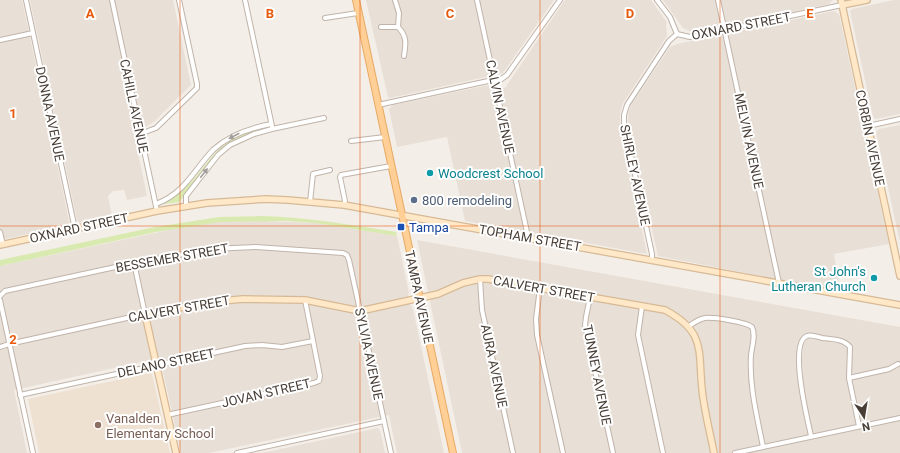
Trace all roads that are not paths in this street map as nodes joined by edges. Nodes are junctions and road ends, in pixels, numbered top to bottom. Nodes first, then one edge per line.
1 (26, 0) edge
2 (112, 0) edge
3 (180, 0) edge
4 (245, 0) edge
5 (356, 0) edge
6 (394, 0) edge
7 (477, 0) edge
8 (560, 0) edge
9 (657, 0) edge
10 (718, 0) edge
11 (867, 0) edge
12 (841, 3) edge
13 (358, 13) junction
14 (325, 18) dead end
15 (381, 27) dead end
16 (398, 27) junction
17 (725, 30) junction
18 (33, 33) junction
19 (677, 34) junction
20 (0, 40) edge
21 (404, 56) dead end
22 (495, 81) junction
23 (378, 105) junction
24 (324, 118) dead end
25 (900, 119) edge
26 (272, 126) junction
27 (868, 126) junction
28 (140, 134) junction
29 (385, 137) junction
30 (351, 141) dead end
31 (391, 166) junction
32 (330, 170) dead end
33 (310, 202) junction
34 (156, 204) junction
35 (344, 205) junction
36 (186, 206) junction
37 (157, 211) junction
38 (402, 215) junction
39 (75, 229) junction
40 (0, 232) edge
41 (527, 238) junction
42 (1, 245) edge
43 (347, 255) joint
44 (652, 260) junction
45 (134, 264) junction
46 (900, 276) edge
47 (480, 278) junction
48 (779, 283) junction
49 (540, 288) junction
50 (0, 295) edge
51 (590, 297) junction
52 (419, 298) junction
53 (0, 300) edge
54 (305, 300) junction
55 (900, 305) edge
56 (642, 306) junction
57 (360, 311) junction
58 (145, 314) junction
59 (688, 327) junction
60 (313, 341) junction
61 (10, 344) junction
62 (0, 347) edge
63 (898, 364) dead end
64 (156, 365) junction
65 (849, 378) junction
66 (20, 395) junction
67 (167, 415) junction
68 (900, 418) edge
69 (384, 422) junction
70 (859, 426) junction
71 (811, 436) junction
72 (763, 447) junction
73 (33, 453) edge
74 (176, 453) edge
75 (238, 453) edge
76 (391, 453) edge
77 (453, 453) edge
78 (513, 453) edge
79 (563, 453) edge
80 (613, 453) edge
81 (663, 453) edge
82 (714, 453) edge
83 (735, 453) edge

1 - 18 street, DONNA AVENUE
2 - 28 street, CAHILL AVENUE
3 - 28 street
4 - 26 street
5 - 13 main road, TAMPA AVENUE
6 - 16 street
7 - 22 street, CALVIN AVENUE
8 - 22 street
9 - 19 street, OXNARD STREET
10 - 17 street, MELVIN AVENUE
11 - 12 main road, OXNARD STREET
12 - 17 street, OXNARD STREET
12 - 27 main road, CORBIN AVENUE
13 - 14 street
13 - 23 main road, TAMPA AVENUE
15 - 16 street
16 - 21 street
17 - 19 street, OXNARD STREET
17 - 48 street, MELVIN AVENUE
18 - 20 street
18 - 39 street, DONNA AVENUE
19 - 44 street, SHIRLEY AVENUE
22 - 23 street
22 - 41 street, CALVIN AVENUE
23 - 29 main road, TAMPA AVENUE
24 - 26 street
25 - 27 street
26 -> 34 street
36 -> 26 street
27 - 46 main road, CORBIN AVENUE
28 - 34 street, CAHILL AVENUE
29 - 30 street
29 - 31 main road, TAMPA AVENUE
31 - 35 street
31 - 38 main road, TAMPA AVENUE
32 - 33 street
33 - 35 main road, TOPHAM STREET
33 - 36 main road, TOPHAM STREET
34 - 37 street, CAHILL AVENUE
35 - 38 main road, TOPHAM STREET
36 - 37 main road, TOPHAM STREET
37 - 39 main road, OXNARD STREET
38 - 41 main road, TOPHAM STREET
38 - 52 main road, TAMPA AVENUE
39 - 42 main road, OXNARD STREET
40 - 42 street
41 - 44 main road, TOPHAM STREET
43 - 45 street, BESSEMER STREET
43 - 57 street, SYLVIA AVENUE
44 - 48 main road, TOPHAM STREET
45 - 50 street, BESSEMER STREET
45 - 58 street
47 - 49 main road, CALVERT STREET
47 - 52 main road, CALVERT STREET
47 - 78 street, AURA AVENUE
48 - 55 main road, TOPHAM STREET
49 - 51 main road, CALVERT STREET
49 - 79 street
51 - 56 main road, CALVERT STREET
51 - 80 street, TUNNEY AVENUE
52 - 57 main road, CALVERT STREET
52 - 77 main road, TAMPA AVENUE
53 - 61 street
54 - 57 main road, CALVERT STREET
54 - 58 main road, CALVERT STREET
54 - 60 street
56 - 59 main road, CALVERT STREET
56 - 81 street
57 - 69 street, SYLVIA AVENUE
58 - 61 street, CALVERT STREET
58 - 64 main road
59 - 72 street
59 - 82 main road
60 - 64 street, DELANO STREET
60 - 67 street, JOVAN STREET
61 - 62 street, CALVERT STREET
61 - 66 street
63 - 65 street
64 - 66 street, DELANO STREET
64 - 67 main road
65 - 70 street
65 - 71 street
66 - 73 street
67 - 74 main road
68 - 70 street
69 - 75 street
69 - 76 street, SYLVIA AVENUE
70 - 71 street
71 - 72 street
72 - 83 street

